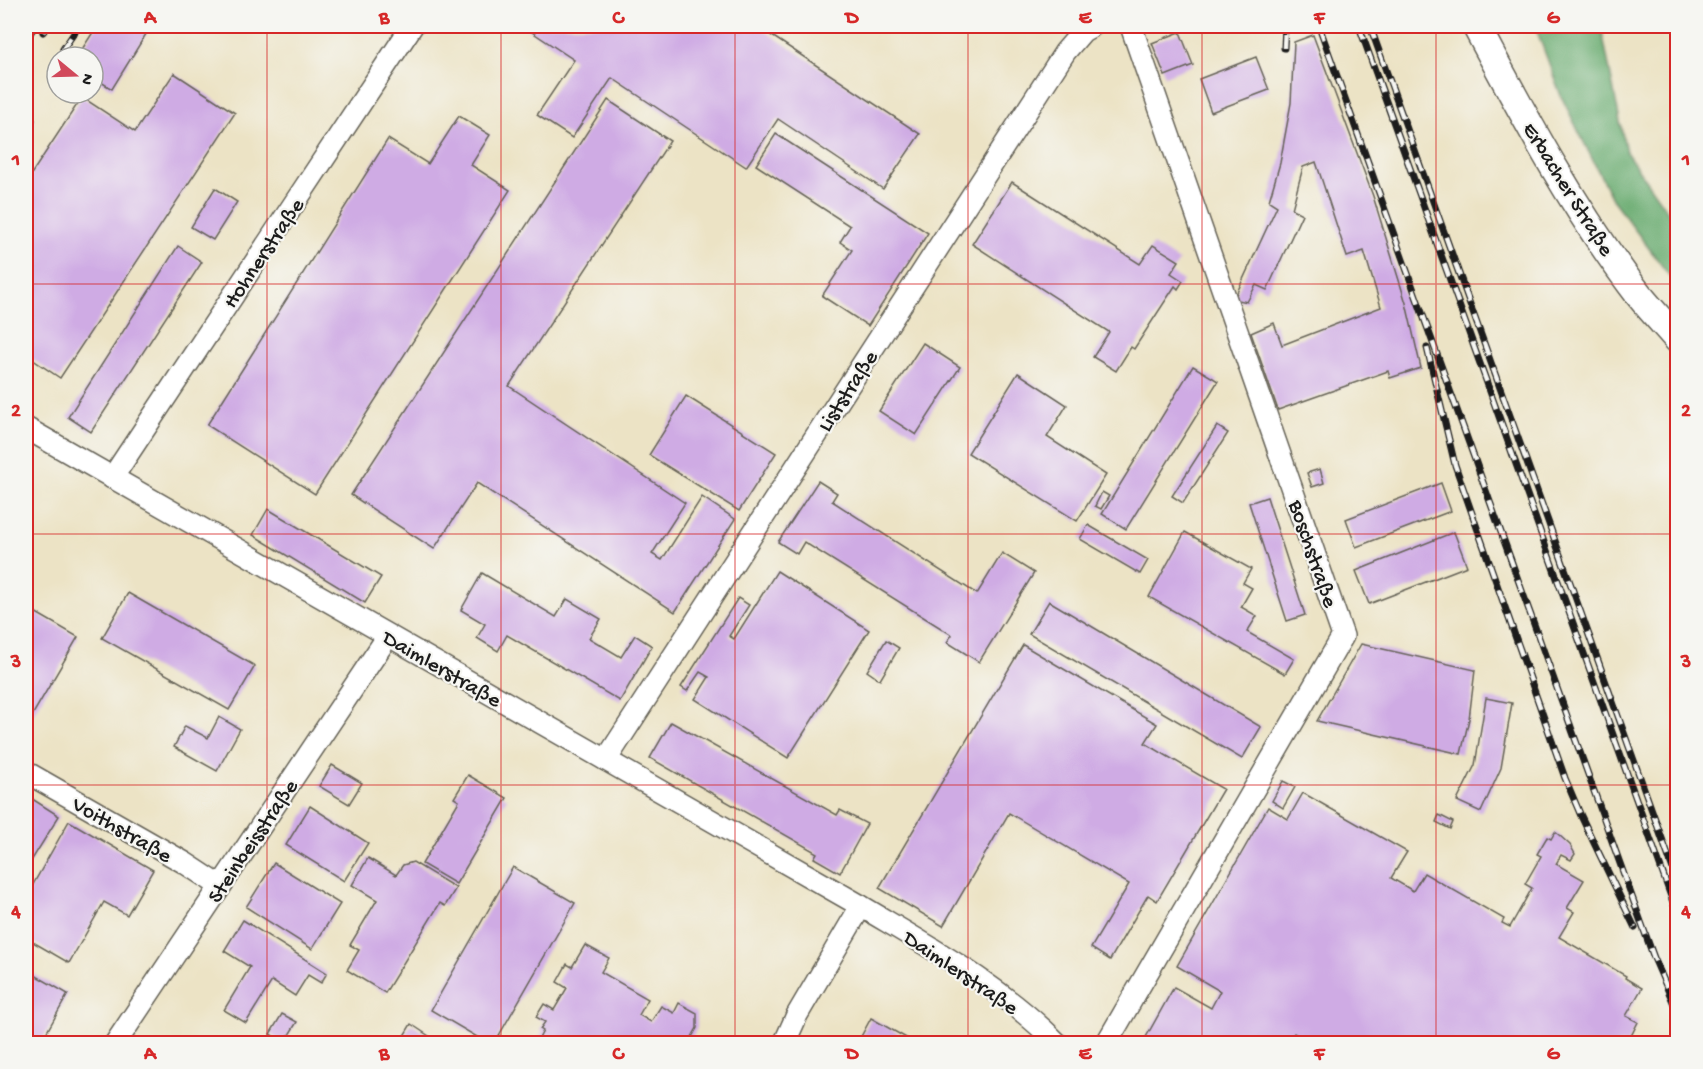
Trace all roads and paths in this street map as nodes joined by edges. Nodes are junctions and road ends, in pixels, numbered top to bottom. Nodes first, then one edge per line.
1 (412, 26) edge
2 (1092, 26) edge
3 (1131, 26) edge
4 (1476, 26) edge
5 (1677, 340) edge
6 (26, 428) edge
7 (112, 478) junction
8 (388, 636) junction
9 (606, 760) junction
10 (26, 772) edge
11 (220, 886) junction
12 (861, 906) junction
13 (116, 1044) edge
14 (784, 1044) edge
15 (1058, 1044) edge
16 (1106, 1044) edge

1 - 7 street, Hohnerstraße
2 - 9 street, Liststraße
3 - 16 street, Boschstraße
4 - 5 main road, Erbacher Straße
6 - 7 street, Daimlerstraße
7 - 8 street, Daimlerstraße
8 - 9 street, Daimlerstraße
8 - 11 street, Steinbeisstraße
9 - 12 street, Daimlerstraße
10 - 11 street, Voithstraße
11 - 13 street, Steinbeisstraße
12 - 14 street
12 - 15 street, Daimlerstraße

